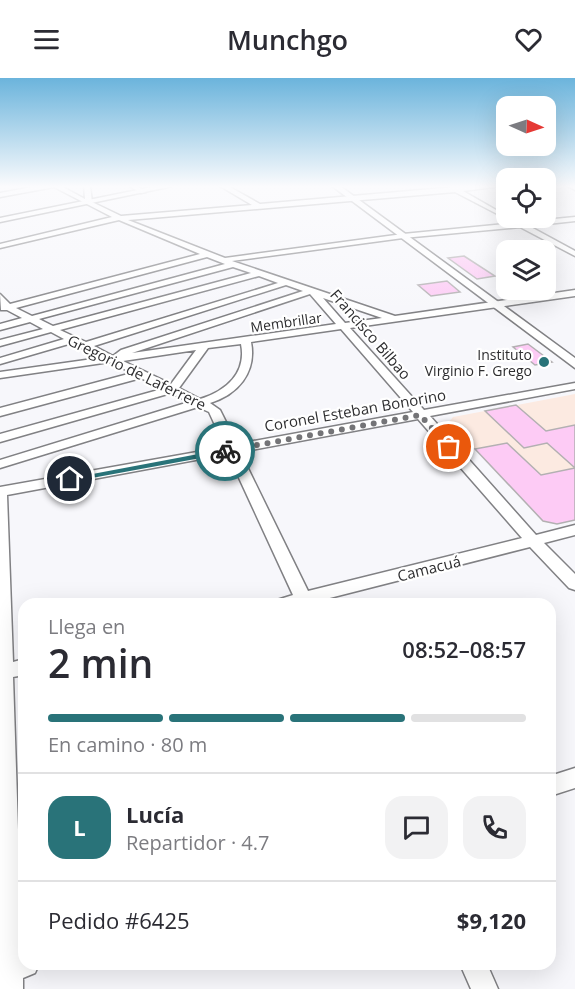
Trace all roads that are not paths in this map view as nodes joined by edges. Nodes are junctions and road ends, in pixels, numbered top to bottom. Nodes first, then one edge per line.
1 (76, 229) edge
2 (145, 229) edge
3 (393, 229) edge
4 (477, 229) edge
5 (529, 229) edge
6 (403, 236) junction
7 (0, 246) edge
8 (575, 254) edge
9 (207, 255) junction
10 (222, 260) junction
11 (236, 263) junction
12 (262, 273) junction
13 (288, 282) junction
14 (312, 291) junction
15 (575, 293) edge
16 (0, 297) edge
17 (492, 304) junction
18 (4, 308) edge
19 (31, 319) junction
20 (395, 319) junction
21 (0, 327) edge
22 (344, 327) junction
23 (54, 330) junction
24 (73, 340) junction
25 (246, 341) junction
26 (0, 343) edge
27 (84, 346) junction
28 (204, 347) junction
29 (114, 360) junction
30 (0, 361) edge
31 (575, 364) edge
32 (142, 374) junction
33 (0, 375) edge
34 (575, 386) edge
35 (173, 389) junction
36 (203, 404) junction
37 (0, 412) edge
38 (420, 415) junction
39 (0, 438) edge
40 (232, 450) junction
41 (0, 464) edge
42 (0, 492) edge
43 (575, 530) edge
44 (533, 541) junction
45 (575, 584) edge
46 (302, 598) edge
47 (319, 598) edge
48 (10, 671) edge
49 (575, 778) edge
50 (556, 784) edge
51 (476, 970) edge
52 (11, 974) edge
53 (485, 989) edge

1 - 7 street
2 - 9 street, Francisco Bilbao
3 - 6 main road
4 - 6 street
5 - 8 street
6 - 10 street
6 - 17 main road
9 - 10 street, Francisco Bilbao
9 - 18 street
10 - 11 street, Francisco Bilbao
11 - 12 street, Francisco Bilbao
11 - 19 street
12 - 13 street, Francisco Bilbao
12 - 23 street
13 - 14 street, Francisco Bilbao
13 - 27 street
14 - 20 street, Francisco Bilbao
14 - 22 street, Francisco Bilbao
14 - 29 street
15 - 17 street, Membrillar
16 - 18 street, Gregorio de Laferrere
17 - 20 street, Membrillar
17 - 31 main road
18 - 19 street, Gregorio de Laferrere
19 - 21 street
19 - 23 street, Gregorio de Laferrere
20 - 22 street, Membrillar
22 - 25 street, Membrillar
22 - 38 street, Francisco Bilbao
23 - 24 street, Gregorio de Laferrere
23 - 26 street
24 - 27 street, Gregorio de Laferrere
24 - 30 street
25 - 28 street, Membrillar
25 - 36 street
27 - 29 street, Gregorio de Laferrere
28 - 29 street, Membrillar
28 - 35 street
29 - 32 street, Gregorio de Laferrere
29 - 33 street, Membrillar
32 - 35 street, Gregorio de Laferrere
32 - 37 street
34 - 38 street, Coronel Esteban Bonorino
35 - 36 street, Gregorio de Laferrere
35 - 39 street
36 - 40 street, Gregorio de Laferrere
36 - 41 street
38 - 40 street, Coronel Esteban Bonorino
38 - 44 street, Francisco Bilbao
40 - 42 street, Coronel Esteban Bonorino
40 - 46 street, Gregorio de Laferrere
42 - 48 street
43 - 44 street, Camacuá
44 - 45 street, Francisco Bilbao
44 - 47 street, Camacuá
48 - 52 street
49 - 50 street
51 - 53 street

